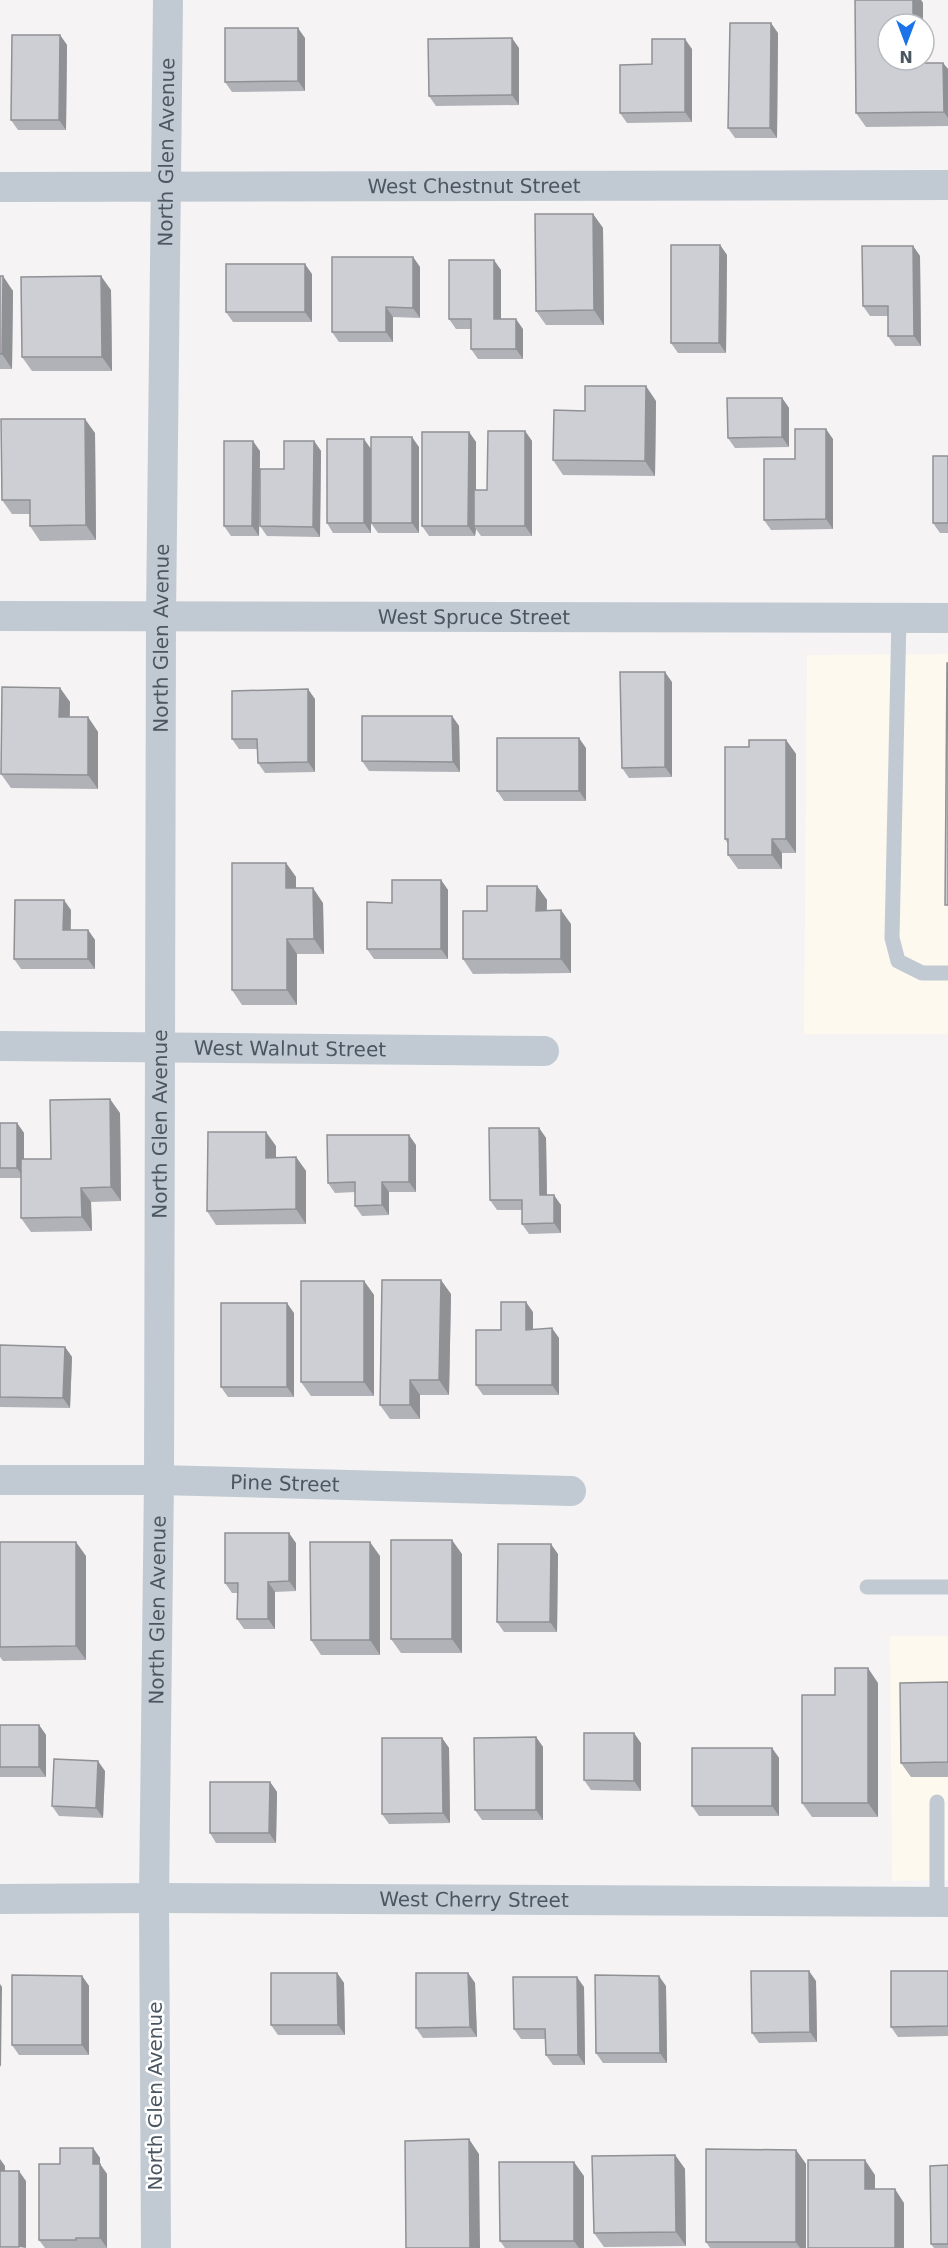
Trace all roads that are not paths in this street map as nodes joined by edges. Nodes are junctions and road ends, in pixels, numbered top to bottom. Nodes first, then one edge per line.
1 (168, 0) edge
2 (948, 186) edge
3 (0, 187) edge
4 (167, 187) junction
5 (0, 616) edge
6 (161, 616) junction
7 (899, 618) junction
8 (948, 618) edge
9 (948, 973) edge
10 (0, 1046) edge
11 (160, 1047) junction
12 (544, 1051) dead end
13 (0, 1480) edge
14 (159, 1480) junction
15 (571, 1491) dead end
16 (867, 1587) dead end
17 (948, 1587) edge
18 (937, 1802) dead end
19 (154, 1898) junction
20 (0, 1899) edge
21 (943, 1902) edge
22 (156, 2248) edge

1 - 4 street, North Glen Avenue
2 - 4 street, West Chestnut Street
3 - 4 street, West Chestnut Street
4 - 6 street, North Glen Avenue
5 - 6 street, West Spruce Street
6 - 7 street, West Spruce Street
6 - 11 street, North Glen Avenue
7 - 8 street, West Spruce Street
7 - 9 lane
10 - 11 street, West Walnut Street
11 - 12 street, West Walnut Street
11 - 14 street, North Glen Avenue
13 - 14 street, Pine Street
14 - 15 street, Pine Street
14 - 19 street, North Glen Avenue
16 - 17 lane
18 - 21 lane
19 - 20 street, West Cherry Street
19 - 21 street, West Cherry Street
19 - 22 street, North Glen Avenue

